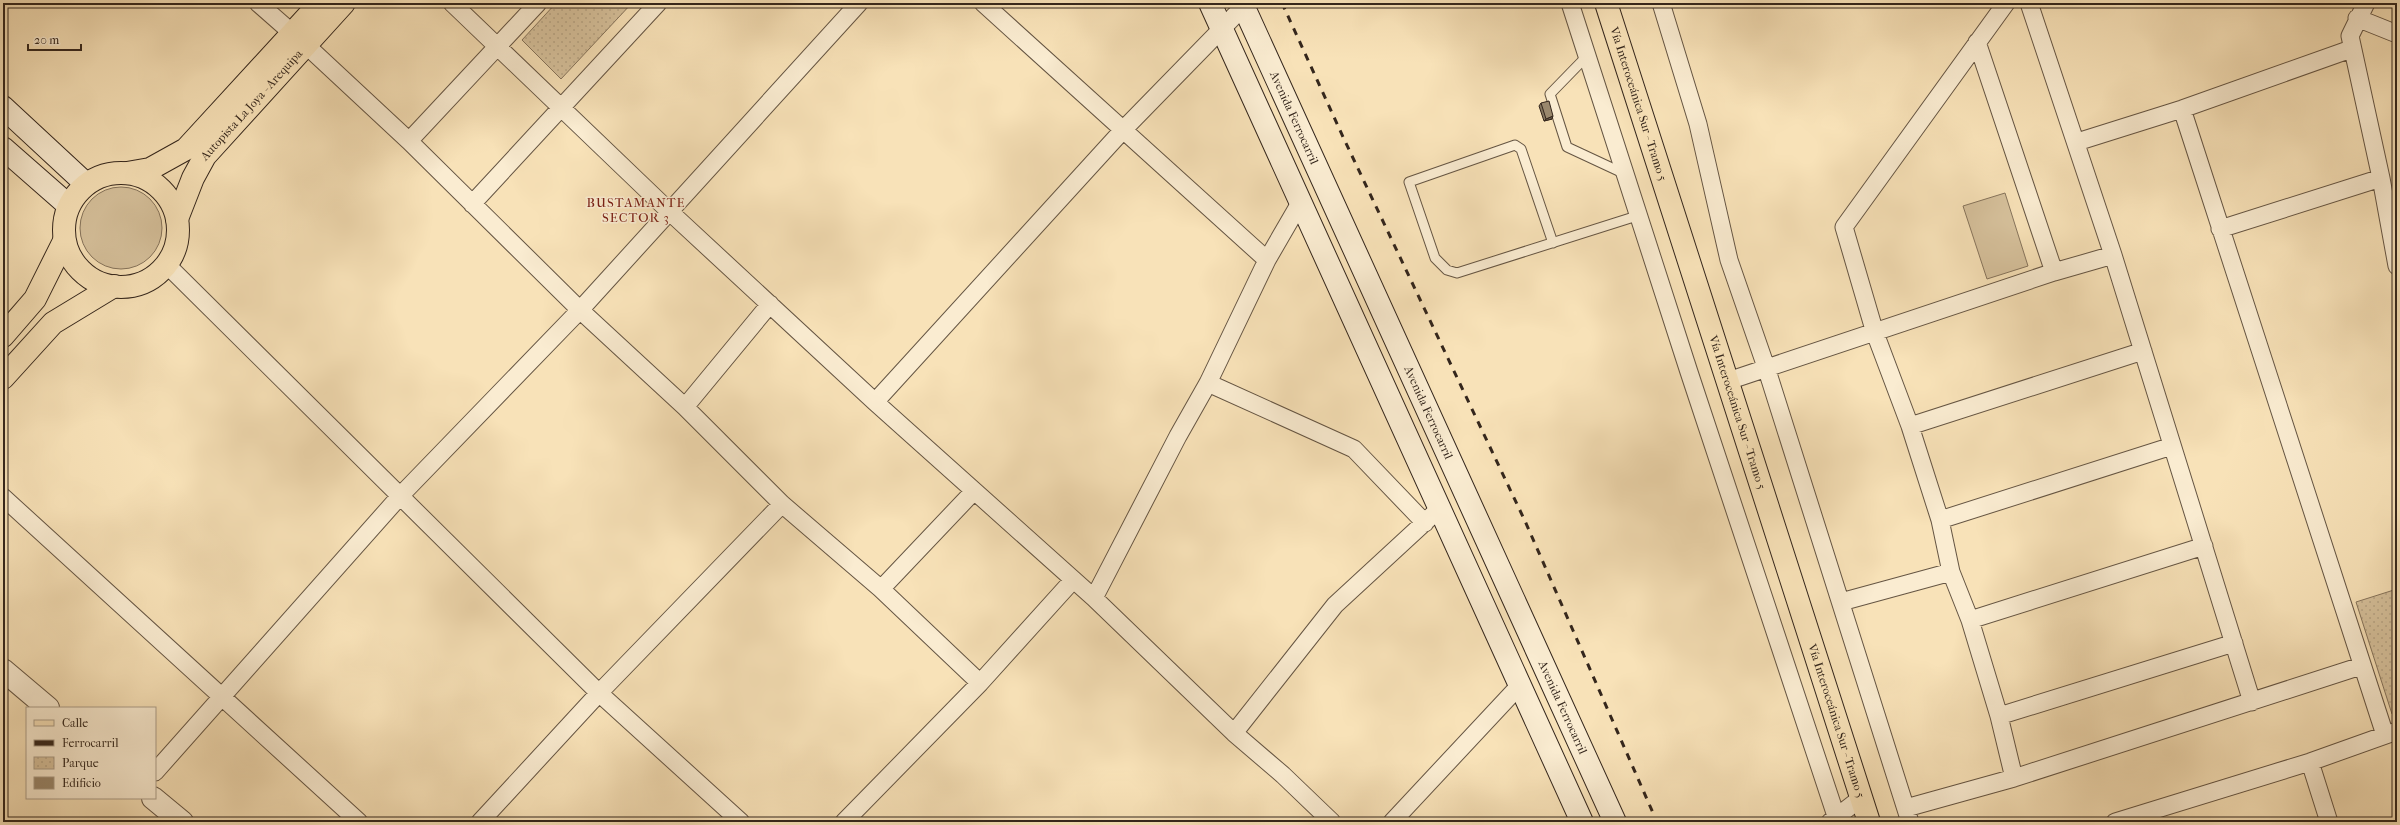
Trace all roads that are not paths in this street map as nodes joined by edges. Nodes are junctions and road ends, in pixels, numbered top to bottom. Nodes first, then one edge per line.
1 (258, 3) edge
2 (320, 3) edge
3 (344, 3) edge
4 (452, 3) edge
5 (538, 3) edge
6 (658, 3) edge
7 (859, 3) edge
8 (983, 3) edge
9 (1210, 3) edge
10 (1570, 3) edge
11 (1606, 3) edge
12 (1661, 3) edge
13 (2006, 3) edge
14 (2029, 3) edge
15 (2366, 3) edge
16 (1243, 5) edge
17 (2357, 18) junction
18 (1221, 30) junction
19 (2397, 34) edge
20 (300, 40) junction
21 (1977, 42) junction
22 (498, 46) junction
23 (2351, 48) junction
24 (1587, 56) junction
25 (3, 107) edge
26 (561, 107) junction
27 (2182, 109) junction
28 (1124, 130) junction
29 (409, 141) junction
30 (2077, 142) junction
31 (3, 148) edge
32 (127, 173) junction
33 (1627, 175) junction
34 (2381, 178) junction
35 (86, 184) junction
36 (1300, 203) junction
37 (472, 204) junction
38 (68, 206) junction
39 (670, 212) junction
40 (1640, 216) junction
41 (177, 219) junction
42 (2220, 229) junction
43 (64, 241) junction
44 (1553, 243) junction
45 (2113, 256) junction
46 (1267, 260) junction
47 (166, 264) junction
48 (2397, 266) edge
49 (2054, 272) junction
50 (114, 286) junction
51 (770, 304) junction
52 (580, 310) junction
53 (1875, 333) junction
54 (3, 336) edge
55 (2143, 351) junction
56 (1766, 366) junction
57 (3, 378) edge
58 (1728, 381) junction
59 (1208, 383) junction
60 (875, 402) junction
61 (685, 407) junction
62 (1910, 426) junction
63 (2172, 446) junction
64 (974, 491) junction
65 (400, 496) junction
66 (3, 497) edge
67 (782, 504) junction
68 (1432, 517) junction
69 (1940, 520) junction
70 (2204, 546) junction
71 (1952, 572) junction
72 (1073, 580) junction
73 (880, 589) junction
74 (1094, 598) junction
75 (1841, 602) junction
76 (1970, 620) junction
77 (2234, 643) junction
78 (2361, 666) junction
79 (3, 670) edge
80 (980, 682) junction
81 (1520, 685) junction
82 (599, 693) junction
83 (222, 696) junction
84 (2252, 702) junction
85 (47, 707) edge
86 (1999, 716) junction
87 (2391, 733) edge
88 (1234, 734) junction
89 (2310, 762) junction
90 (156, 771) edge
91 (2014, 778) junction
92 (1861, 798) junction
93 (154, 799) edge
94 (1908, 815) edge
95 (1578, 820) edge
96 (1835, 820) edge
97 (182, 822) edge
98 (359, 822) edge
99 (480, 822) edge
100 (741, 822) edge
101 (844, 822) edge
102 (1332, 822) edge
103 (1392, 822) edge
104 (1615, 822) edge
105 (1869, 822) edge
106 (2115, 822) edge
107 (2329, 822) edge

1 - 20 street
2 - 20 main road, Autopista La Joya - Arequipa
3 - 20 main road, Autopista La Joya - Arequipa
4 - 22 street
5 - 22 street
6 - 26 street
7 - 39 street
8 - 28 street
9 - 18 main road
10 - 24 street
11 - 58 main road, Vía Interoceánica Sur - Tramo 5
12 - 56 street
13 - 21 street
14 - 30 street
15 - 17 street
16 - 18 street
16 - 104 main road, Avenida Ferrocarril
17 - 19 street
17 - 23 street
18 - 28 street
18 - 36 main road
20 - 29 street
20 - 32 main road, Autopista La Joya - Arequipa
20 - 41 main road, Autopista La Joya - Arequipa
21 - 49 street
21 - 53 street
22 - 26 street
22 - 29 street
23 - 27 street
23 - 34 street
24 - 33 street
24 - 33 lane
25 - 35 main road
26 - 37 street
26 - 39 street
27 - 30 street
27 - 42 street
28 - 46 street
28 - 60 street
29 - 37 street
30 - 45 street
31 - 38 main road
32 - 35 main road
32 - 41 main road
33 - 40 street
34 - 42 street
34 - 48 street
35 - 38 main road
36 - 46 street
36 - 68 main road
37 - 52 street
38 - 43 main road
39 - 51 street
39 - 52 street
40 - 44 lane
40 - 96 street
41 - 47 main road
42 - 78 street
43 - 50 main road
43 - 54 main road
44 - 44 lane
45 - 49 street
45 - 55 street
46 - 59 street
47 - 50 main road
47 - 65 street
49 - 53 street
50 - 57 main road
51 - 60 street
51 - 61 street
52 - 61 street
52 - 65 street
53 - 56 street
53 - 62 street
55 - 62 street
55 - 63 street
56 - 58 street
56 - 75 street
58 - 92 main road, Vía Interoceánica Sur - Tramo 5
59 - 68 street
59 - 74 street
60 - 64 street
61 - 67 street
62 - 69 street
63 - 69 street
63 - 70 street
64 - 72 street
64 - 73 street
65 - 82 street
65 - 83 street
66 - 83 street
67 - 73 street
67 - 82 street
68 - 81 main road
68 - 88 street
69 - 71 street
70 - 76 street
70 - 77 street
71 - 75 street
71 - 76 street
72 - 74 street
72 - 80 street
73 - 80 street
74 - 88 street
75 - 94 street
76 - 86 street
77 - 84 street
77 - 86 street
78 - 84 street
78 - 87 street
79 - 85 main road
80 - 101 street
81 - 95 main road
81 - 103 street
82 - 99 street
82 - 100 street
83 - 90 street
83 - 98 street
84 - 91 street
86 - 91 street
87 - 89 street
88 - 102 street
89 - 106 street
89 - 107 street
91 - 94 street
92 - 96 street
92 - 105 main road, Vía Interoceánica Sur - Tramo 5
93 - 97 main road

